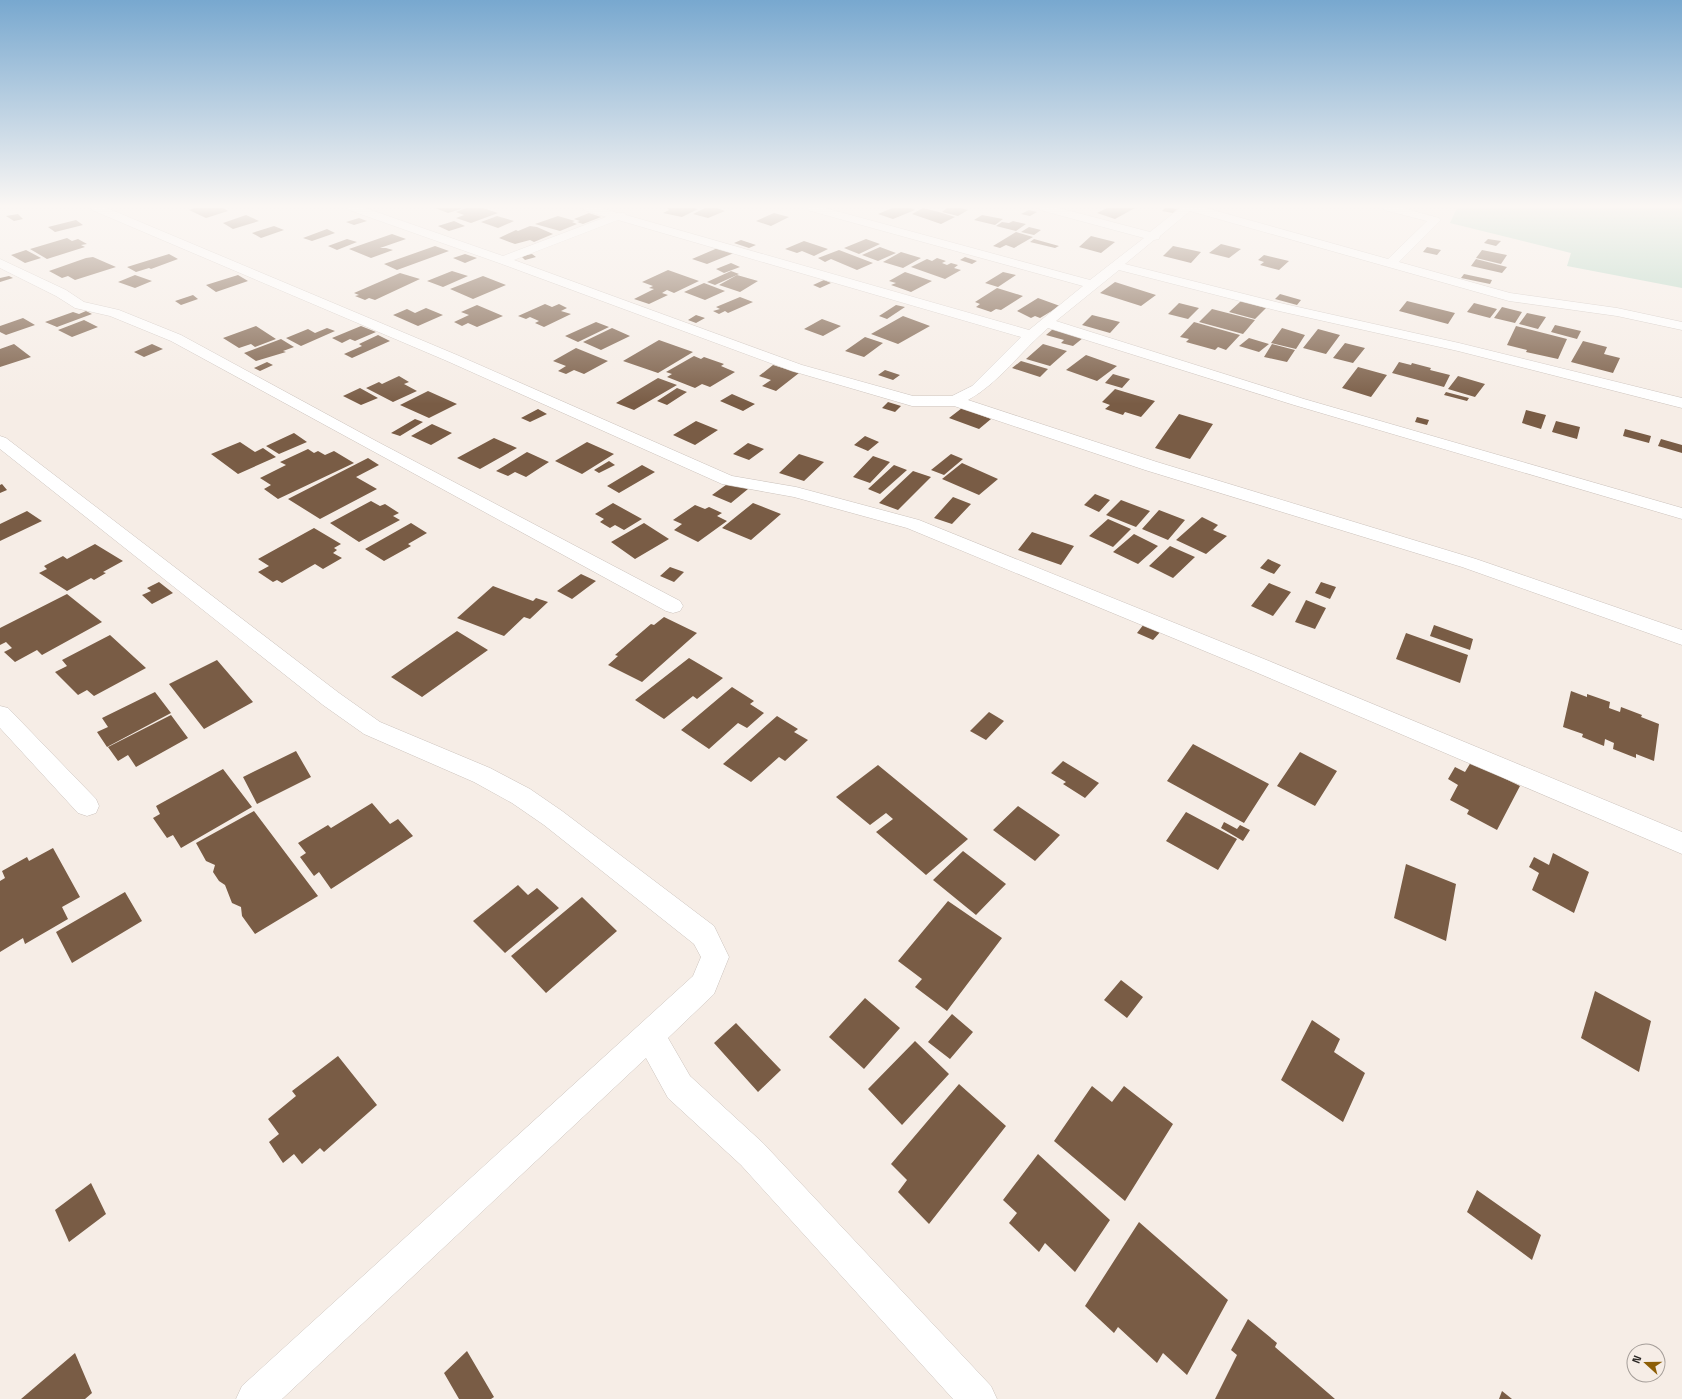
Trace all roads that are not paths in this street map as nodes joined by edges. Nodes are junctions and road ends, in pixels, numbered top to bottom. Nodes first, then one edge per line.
1 (21, 273) edge
2 (251, 273) edge
3 (539, 273) edge
4 (814, 273) edge
5 (1050, 273) edge
6 (1108, 273) edge
7 (1147, 273) edge
8 (1423, 273) edge
9 (1093, 285) junction
10 (1047, 323) junction
11 (1682, 326) edge
12 (1031, 335) junction
13 (955, 401) junction
14 (1682, 403) edge
15 (0, 441) edge
16 (1682, 514) edge
17 (673, 606) dead end
18 (1682, 638) edge
19 (0, 714) edge
20 (87, 806) dead end
21 (1682, 843) edge
22 (650, 1035) junction
23 (255, 1399) edge
24 (978, 1399) edge

1 - 17 street
2 - 21 street
3 - 13 street
4 - 12 street
5 - 9 street
6 - 9 street
7 - 14 street
8 - 11 street
9 - 10 street
10 - 12 street
10 - 16 street
12 - 13 street
13 - 18 street
15 - 22 street
19 - 20 street
22 - 23 street
22 - 24 street

